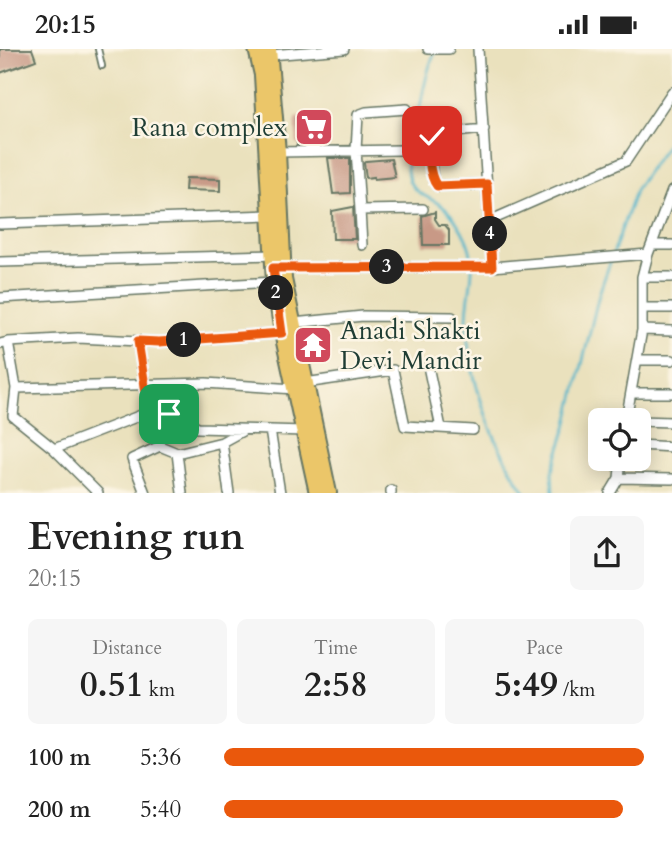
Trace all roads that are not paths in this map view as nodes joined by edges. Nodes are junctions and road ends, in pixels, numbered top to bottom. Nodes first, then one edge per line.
1 (98, 49) edge
2 (256, 49) edge
3 (344, 49) edge
4 (428, 49) edge
5 (446, 49) edge
6 (478, 49) edge
7 (270, 52) edge
8 (102, 66) dead end
9 (672, 92) edge
10 (407, 109) dead end
11 (484, 129) junction
12 (356, 150) junction
13 (401, 150) dead end
14 (278, 152) junction
15 (487, 184) junction
16 (671, 194) edge
17 (423, 209) dead end
18 (360, 210) junction
19 (270, 215) junction
20 (489, 221) junction
21 (661, 223) junction
22 (672, 223) edge
23 (0, 224) edge
24 (653, 244) junction
25 (362, 245) dead end
26 (672, 245) edge
27 (648, 254) junction
28 (0, 262) edge
29 (278, 266) junction
30 (488, 267) junction
31 (642, 277) junction
32 (672, 277) edge
33 (0, 298) edge
34 (642, 308) junction
35 (672, 308) edge
36 (452, 317) dead end
37 (288, 328) junction
38 (642, 330) junction
39 (672, 331) edge
40 (138, 341) junction
41 (4, 343) edge
42 (638, 360) junction
43 (672, 360) edge
44 (428, 366) dead end
45 (143, 384) junction
46 (300, 386) junction
47 (16, 388) junction
48 (631, 393) junction
49 (672, 393) edge
50 (628, 408) edge
51 (149, 412) junction
52 (651, 421) edge
53 (672, 422) edge
54 (441, 428) junction
55 (244, 430) junction
56 (473, 430) dead end
57 (270, 431) junction
58 (304, 431) junction
59 (222, 442) junction
60 (651, 446) edge
61 (672, 447) edge
62 (54, 449) junction
63 (177, 453) junction
64 (620, 471) edge
65 (619, 478) junction
66 (672, 479) edge
67 (98, 493) edge
68 (145, 493) edge
69 (182, 493) edge
70 (229, 493) edge
71 (281, 493) edge
72 (317, 493) edge
73 (329, 493) edge
74 (610, 493) edge

1 - 8 lane
2 - 19 main road
3 - 7 street
4 - 5 street
6 - 11 street
7 - 14 main road
9 - 20 street
10 - 12 street
11 - 15 street
11 - 15 street
12 - 13 street
12 - 14 street
12 - 18 street
14 - 29 main road
15 - 20 street
16 - 21 street
17 - 18 street
18 - 25 street
19 - 23 street
19 - 29 main road
20 - 30 street
21 - 22 street
21 - 24 street
24 - 26 street
24 - 27 street
27 - 30 street
27 - 31 street
28 - 29 street
29 - 30 street
29 - 33 street
29 - 37 main road
31 - 32 street
31 - 34 street
34 - 35 street
34 - 38 street
36 - 37 street
37 - 40 street
37 - 46 main road
38 - 39 street
38 - 42 street
40 - 41 street
40 - 45 street
41 - 47 street
42 - 43 street
42 - 48 street
44 - 54 street
45 - 46 street
45 - 47 street
45 - 51 street
46 - 54 street
46 - 58 main road
46 - 73 main road
47 - 62 street
48 - 49 street
48 - 50 street
51 - 55 street
51 - 62 street
52 - 53 street
54 - 56 street
55 - 57 street
55 - 59 street
57 - 58 street
57 - 71 street
58 - 72 main road
59 - 63 street
59 - 70 street
60 - 61 street
62 - 67 street
63 - 68 street
63 - 69 street
64 - 65 street
65 - 66 street
65 - 74 street

